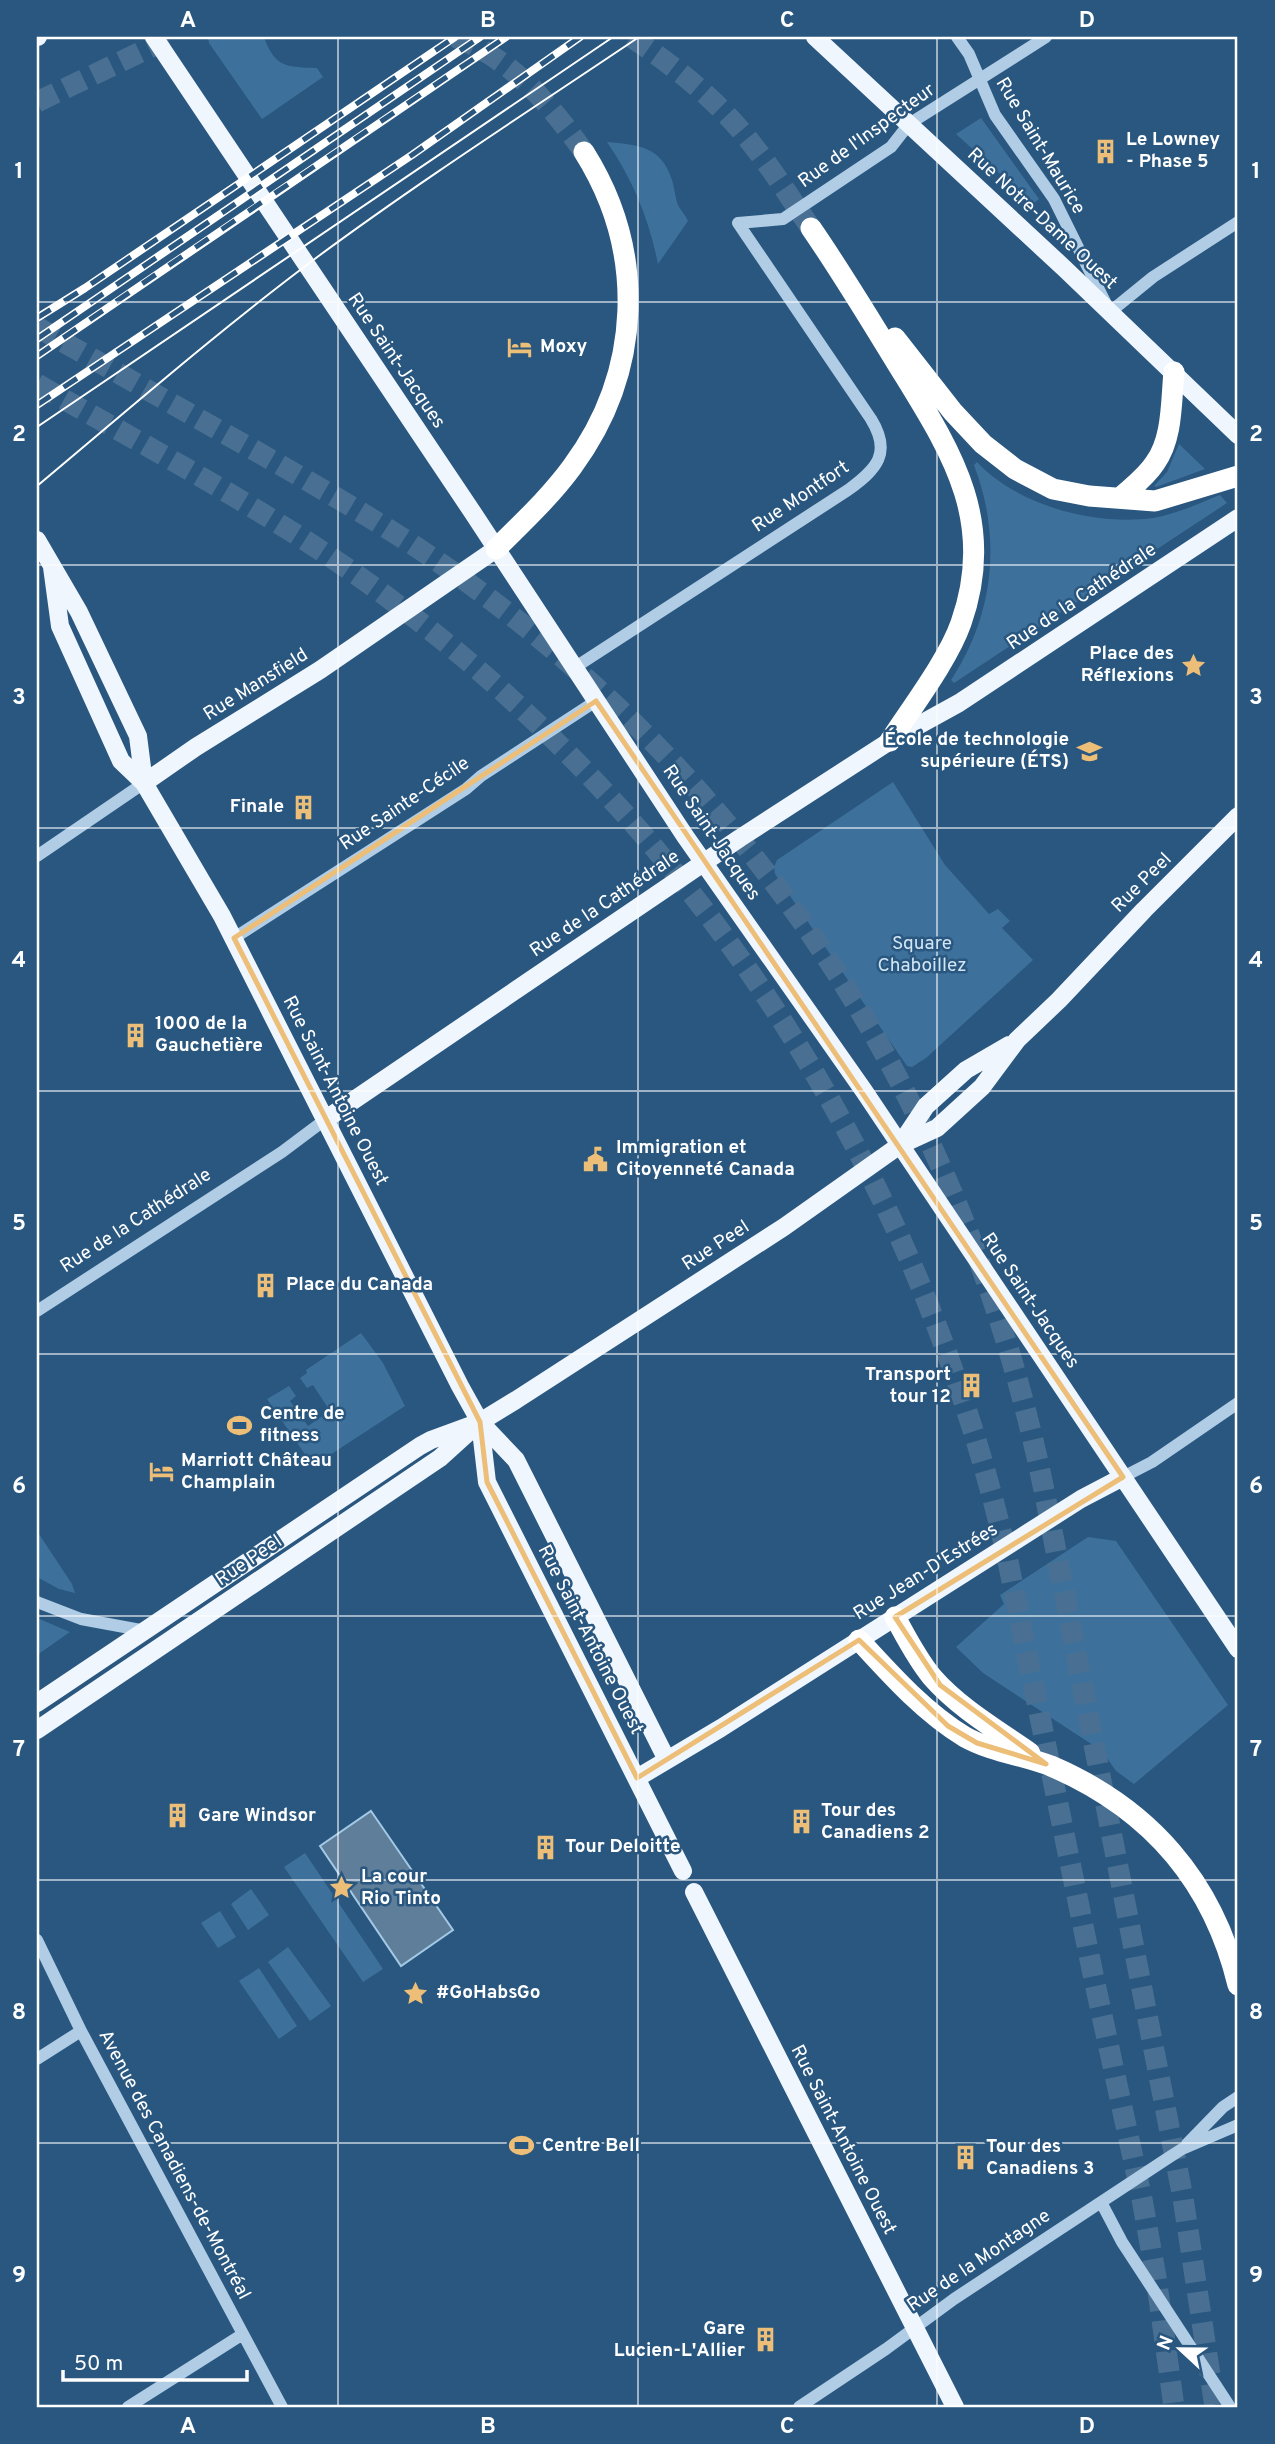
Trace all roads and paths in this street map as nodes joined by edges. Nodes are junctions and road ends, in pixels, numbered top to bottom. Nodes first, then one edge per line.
1 (154, 37) edge
2 (815, 37) edge
3 (957, 37) edge
4 (1046, 37) edge
5 (978, 80) junction
6 (909, 124) junction
7 (584, 152) tunnel mouth
8 (1238, 222) edge
9 (738, 223) joint
10 (811, 228) tunnel mouth
11 (836, 263) junction
12 (1110, 312) junction
13 (1174, 372) junction
14 (1238, 435) edge
15 (1238, 477) edge
16 (1120, 498) junction
17 (1238, 518) edge
18 (37, 540) edge
19 (496, 549) junction
20 (52, 568) junction
21 (574, 668) junction
22 (596, 701) junction
23 (890, 741) junction
24 (144, 783) junction
25 (1238, 816) edge
26 (37, 856) edge
27 (704, 862) junction
28 (234, 938) junction
29 (326, 1119) junction
30 (900, 1144) junction
31 (37, 1311) edge
32 (1238, 1403) edge
33 (480, 1422) junction
34 (1124, 1477) junction
35 (37, 1602) edge
36 (895, 1617) junction
37 (146, 1631) junction
38 (859, 1640) junction
39 (1238, 1649) edge
40 (37, 1703) edge
41 (37, 1730) edge
42 (667, 1760) junction
43 (1046, 1764) junction
44 (637, 1778) junction
45 (683, 1871) dead end
46 (694, 1892) dead end
47 (37, 1940) edge
48 (1238, 1985) edge
49 (80, 2031) junction
50 (37, 2059) edge
51 (1238, 2097) edge
52 (1238, 2125) edge
53 (1182, 2149) junction
54 (1101, 2202) junction
55 (915, 2328) junction
56 (243, 2334) junction
57 (128, 2407) edge
58 (282, 2407) edge
59 (799, 2407) edge
60 (955, 2407) edge
61 (1230, 2407) edge

1 - 19 main road, Rue Saint-Jacques
2 - 6 main road, Rue Notre-Dame Ouest
3 - 5 street, Rue Saint-Maurice
4 - 5 street, Rue de l'Inspecteur
5 - 6 street, Rue de l'Inspecteur
5 - 12 street, Rue Saint-Maurice
6 - 9 street, Rue de l'Inspecteur
6 - 12 main road, Rue Notre-Dame Ouest
7 - 19 highway
8 - 12 street
9 - 21 street, Rue Montfort
10 - 11 highway
11 - 16 highway
11 - 23 highway
12 - 13 main road, Rue Notre-Dame Ouest
13 - 14 main road, Rue Notre-Dame Ouest
13 - 16 highway
15 - 16 highway
17 - 23 main road, Rue de la Cathédrale
18 - 20 main road, Rue Saint-Antoine Ouest
19 - 21 main road, Rue Saint-Jacques
19 - 24 main road, Rue Mansfield
20 - 24 main road, Rue Saint-Antoine Ouest
20 - 24 main road, Rue Saint-Antoine Ouest
21 - 22 main road, Rue Saint-Jacques
22 - 27 main road, Rue Saint-Jacques
22 - 28 street, Rue Sainte-Cécile
23 - 27 main road, Rue de la Cathédrale
24 - 26 street, Rue Mansfield
24 - 28 main road, Rue Saint-Antoine Ouest
25 - 30 main road, Rue Peel
27 - 29 main road, Rue de la Cathédrale
27 - 30 main road, Rue Saint-Jacques
28 - 29 main road, Rue Saint-Antoine Ouest
29 - 31 street, Rue de la Cathédrale
29 - 33 main road, Rue Saint-Antoine Ouest
30 - 33 main road, Rue Peel
30 - 34 main road, Rue Saint-Jacques
32 - 34 street, Rue Jean-D'Estrées
33 - 37 main road, Rue Peel
33 - 41 main road, Rue Peel
33 - 42 main road, Rue Saint-Antoine Ouest
33 - 44 main road, Rue Saint-Antoine Ouest
34 - 36 main road, Rue Jean-D'Estrées
34 - 39 main road, Rue Saint-Jacques
35 - 37 street
36 - 38 main road, Rue Jean-D'Estrées
36 - 43 highway
37 - 40 main road, Rue Peel
38 - 42 main road, Rue Jean-D'Estrées
38 - 43 highway
42 - 44 main road, Rue Jean-D'Estrées
43 - 48 highway
44 - 45 main road, Rue Saint-Antoine Ouest
46 - 55 main road, Rue Saint-Antoine Ouest
47 - 49 street, Avenue des Canadiens-de-Montréal
49 - 50 street
49 - 56 street, Avenue des Canadiens-de-Montréal
51 - 53 street, Rue de la Montagne
52 - 53 street, Rue de la Montagne
53 - 54 street, Rue de la Montagne
54 - 55 street, Rue de la Montagne
54 - 61 street
55 - 59 street, Rue de la Montagne
55 - 60 main road, Rue Saint-Antoine Ouest
56 - 57 street
56 - 58 street, Avenue des Canadiens-de-Montréal

